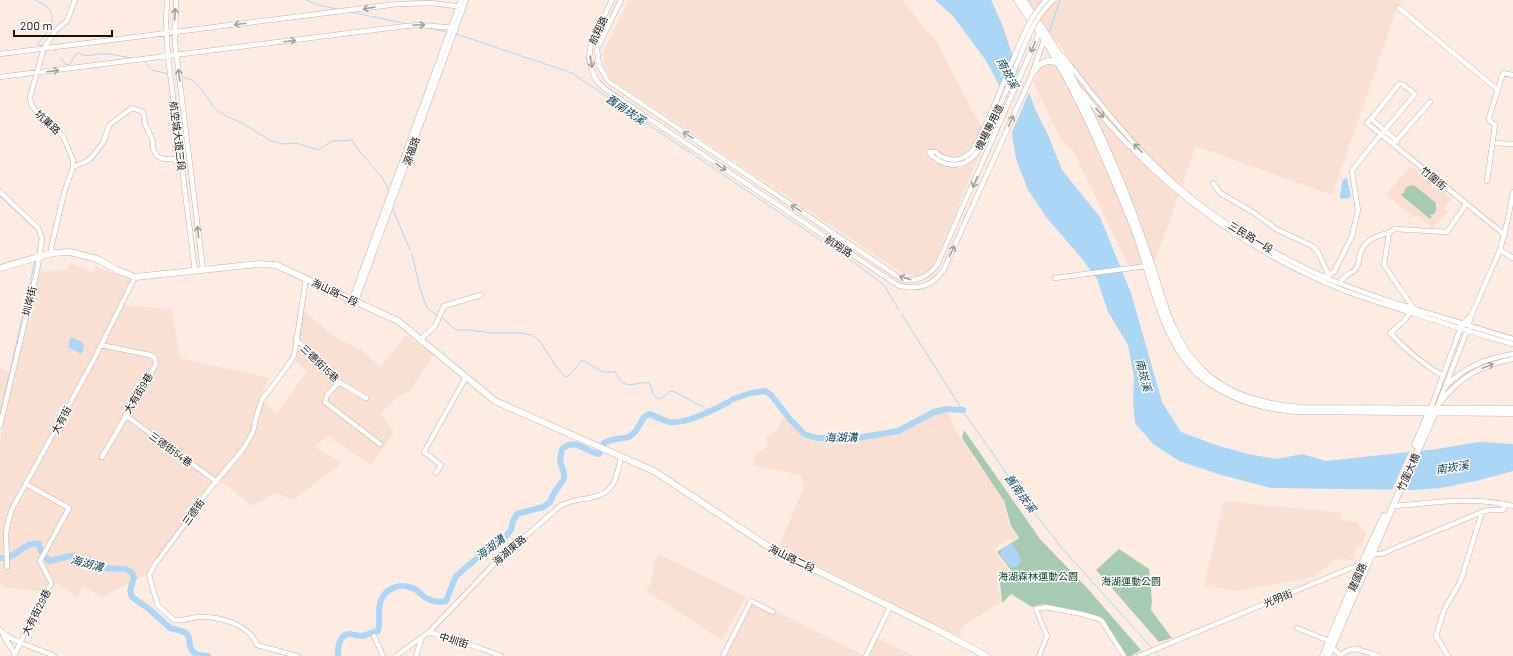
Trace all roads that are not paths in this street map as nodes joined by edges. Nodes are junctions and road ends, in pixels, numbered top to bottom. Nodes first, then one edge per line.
1 (75, 0) edge
2 (167, 0) edge
3 (176, 0) edge
4 (461, 0) edge
5 (466, 0) edge
6 (612, 0) edge
7 (621, 0) edge
8 (1017, 0) edge
9 (1023, 0) edge
10 (1046, 0) edge
11 (1053, 0) edge
12 (461, 6) junction
13 (1399, 8) dead end
14 (454, 28) junction
15 (174, 32) junction
16 (166, 33) junction
17 (1043, 33) junction
18 (44, 48) junction
19 (0, 54) edge
20 (176, 56) junction
21 (168, 57) junction
22 (1060, 65) junction
23 (36, 73) junction
24 (1032, 74) junction
25 (1513, 75) edge
26 (0, 77) edge
27 (1075, 83) junction
28 (1498, 90) junction
29 (1430, 102) dead end
30 (1371, 119) junction
31 (1385, 130) junction
32 (1381, 134) junction
33 (1395, 142) junction
34 (1493, 143) junction
35 (1513, 144) edge
36 (176, 162) dead end
37 (73, 167) junction
38 (1487, 181) dead end
39 (1213, 182) dead end
40 (0, 192) edge
41 (1513, 192) edge
42 (1466, 204) junction
43 (1512, 205) edge
44 (1389, 233) junction
45 (1504, 235) junction
46 (1500, 250) junction
47 (52, 253) junction
48 (39, 257) junction
49 (1513, 258) edge
50 (1147, 266) junction
51 (0, 268) edge
52 (203, 270) junction
53 (195, 271) junction
54 (1334, 272) junction
55 (135, 277) junction
56 (1328, 277) junction
57 (306, 278) junction
58 (1055, 278) dead end
59 (1339, 286) junction
60 (480, 295) dead end
61 (354, 300) junction
62 (1414, 309) junction
63 (1410, 312) junction
64 (1471, 316) junction
65 (1461, 327) junction
66 (1468, 329) junction
67 (296, 339) junction
68 (421, 339) junction
69 (1513, 339) edge
70 (1513, 344) edge
71 (101, 345) junction
72 (1513, 354) edge
73 (1513, 359) edge
74 (1443, 376) junction
75 (466, 377) junction
76 (339, 382) junction
77 (1444, 389) junction
78 (366, 398) dead end
79 (1435, 400) junction
80 (1513, 409) edge
81 (1433, 410) junction
82 (1513, 413) edge
83 (125, 415) junction
84 (0, 426) edge
85 (380, 444) dead end
86 (601, 448) joint
87 (102, 457) dead end
88 (621, 457) junction
89 (436, 472) dead end
90 (217, 482) junction
91 (26, 484) junction
92 (1394, 499) junction
93 (1506, 504) junction
94 (1393, 506) junction
95 (1513, 506) edge
96 (1482, 512) junction
97 (1371, 557) junction
98 (1362, 563) junction
99 (7, 567) dead end
100 (890, 607) junction
101 (773, 612) dead end
102 (1297, 628) dead end
103 (0, 631) edge
104 (430, 632) junction
105 (374, 636) dead end
106 (422, 637) junction
107 (21, 642) junction
108 (1330, 644) junction
109 (14, 655) edge
110 (54, 656) edge
111 (297, 656) edge
112 (384, 656) edge
113 (396, 656) edge
114 (416, 656) edge
115 (501, 656) edge
116 (723, 656) edge
117 (866, 656) edge
118 (986, 656) edge
119 (1039, 656) edge
120 (1124, 656) edge
121 (1139, 656) edge
122 (1323, 656) edge
123 (1328, 656) edge
124 (1379, 656) edge
125 (1448, 656) edge

1 - 18 street, 坑菓路
2 - 16 street, 航空城大道三段
15 -> 3 street, 航空城大道三段
4 - 12 street, 源福路
5 - 12 street, 源福路
6 -> 24 street, 航翔路
17 -> 7 street, 航翔路
8 - 9 main road
10 - 11 street, 機場專用道, bridge
12 - 14 street, 源福路
12 -> 15 street
13 - 28 street
20 -> 14 street
14 - 61 street, 源福路
15 - 16 street
15 - 20 street, 航空城大道三段
16 - 18 street
16 - 21 street, 航空城大道三段
17 - 22 main road
17 - 24 street, 航翔路
17 - 27 main road
56 -> 17 street, 三民路一段
18 - 19 street
18 - 23 street, 坑菓路
20 - 21 street
52 -> 20 street, 航空城大道三段
23 -> 21 street
21 - 53 street, 航空城大道三段
22 - 24 main road
22 - 50 main road
23 - 26 street
23 - 37 street, 坑菓路
25 - 28 street
27 -> 59 street, 三民路一段
27 - 81 main road
28 - 34 street
29 - 33 street
30 - 31 street
30 - 31 street
30 - 32 street, 竹圍街
31 - 32 street
31 - 33 street
32 - 33 street, 竹圍街
32 - 54 street
33 - 42 street, 竹圍街
34 - 35 street
34 - 38 street
36 - 37 street
37 - 47 street
39 - 56 street
40 - 48 street, 圳岸街
41 - 43 street
42 - 44 street
42 - 45 street, 竹圍街
43 - 45 street
44 - 59 street
44 - 62 street
45 - 46 street
46 - 49 street
46 - 64 street
47 - 48 main road, 海山路一段
47 - 55 main road, 海山路一段
48 - 51 main road, 海山路一段
48 - 84 street, 圳岸街
50 - 58 street
50 - 81 main road
52 - 53 main road, 海山路一段
52 - 57 main road, 海山路一段
53 - 55 main road, 海山路一段
54 - 56 street
54 - 59 street
55 - 71 street, 大有街
56 - 59 street, 三民路一段
57 - 61 main road, 海山路一段
57 - 67 street, 三德街
59 - 62 street, 三民路一段
59 - 63 street, 三民路一段
60 - 68 street
61 - 68 main road, 海山路一段
62 - 65 street, 三民路一段
63 - 65 street, 三民路一段
63 - 74 street
64 - 65 street
64 - 66 street
65 - 66 street, 三民路一段
65 - 74 street
66 - 69 street, 三民路一段
66 - 70 street, 三民路一段
66 - 77 street
67 - 76 street, 三德街15巷
67 - 90 street, 三德街
68 - 75 main road, 海山路一段
71 - 83 street, 大有街9巷
71 - 91 street, 大有街
72 - 77 street
81 -> 73 street
74 - 79 street
75 - 86 main road, 海山路一段
75 - 89 street
76 - 78 street, 三德街15巷
76 - 85 street
77 - 79 street
77 - 81 street
79 - 81 street
80 - 81 main road
81 - 82 main road
81 - 92 main road, 竹圍大橋
83 - 87 street, 大有街9巷
83 - 90 street, 三德街54巷
86 - 88 main road, 海山路二段
88 - 100 main road, 海山路二段
88 - 104 street, 海湖東路
90 - 111 street, 三德街
91 - 99 street, 大有街
91 - 107 street, 大有街29巷
92 - 94 main road, 建國路
92 - 98 main road, 建國路
93 - 94 street
93 - 95 street
93 - 96 street, 光明街
94 - 97 main road, 建國路
96 - 97 street, 光明街
96 - 125 street
97 - 98 street, 光明街
97 - 108 main road, 建國路
98 - 108 main road, 建國路
98 - 121 street, 光明街
100 - 117 street
100 - 118 main road, 海山路二段
101 - 116 street
102 - 108 street
103 - 107 street
103 - 109 street
104 - 106 street, 海湖東路
104 - 115 street, 中圳街
105 - 112 street
106 - 113 street, 海湖東路
106 - 114 street
107 - 109 street, 大有街29巷
107 - 110 street
108 - 122 main road, 建國路
108 - 123 main road, 建國路
108 - 124 street
119 - 120 street

